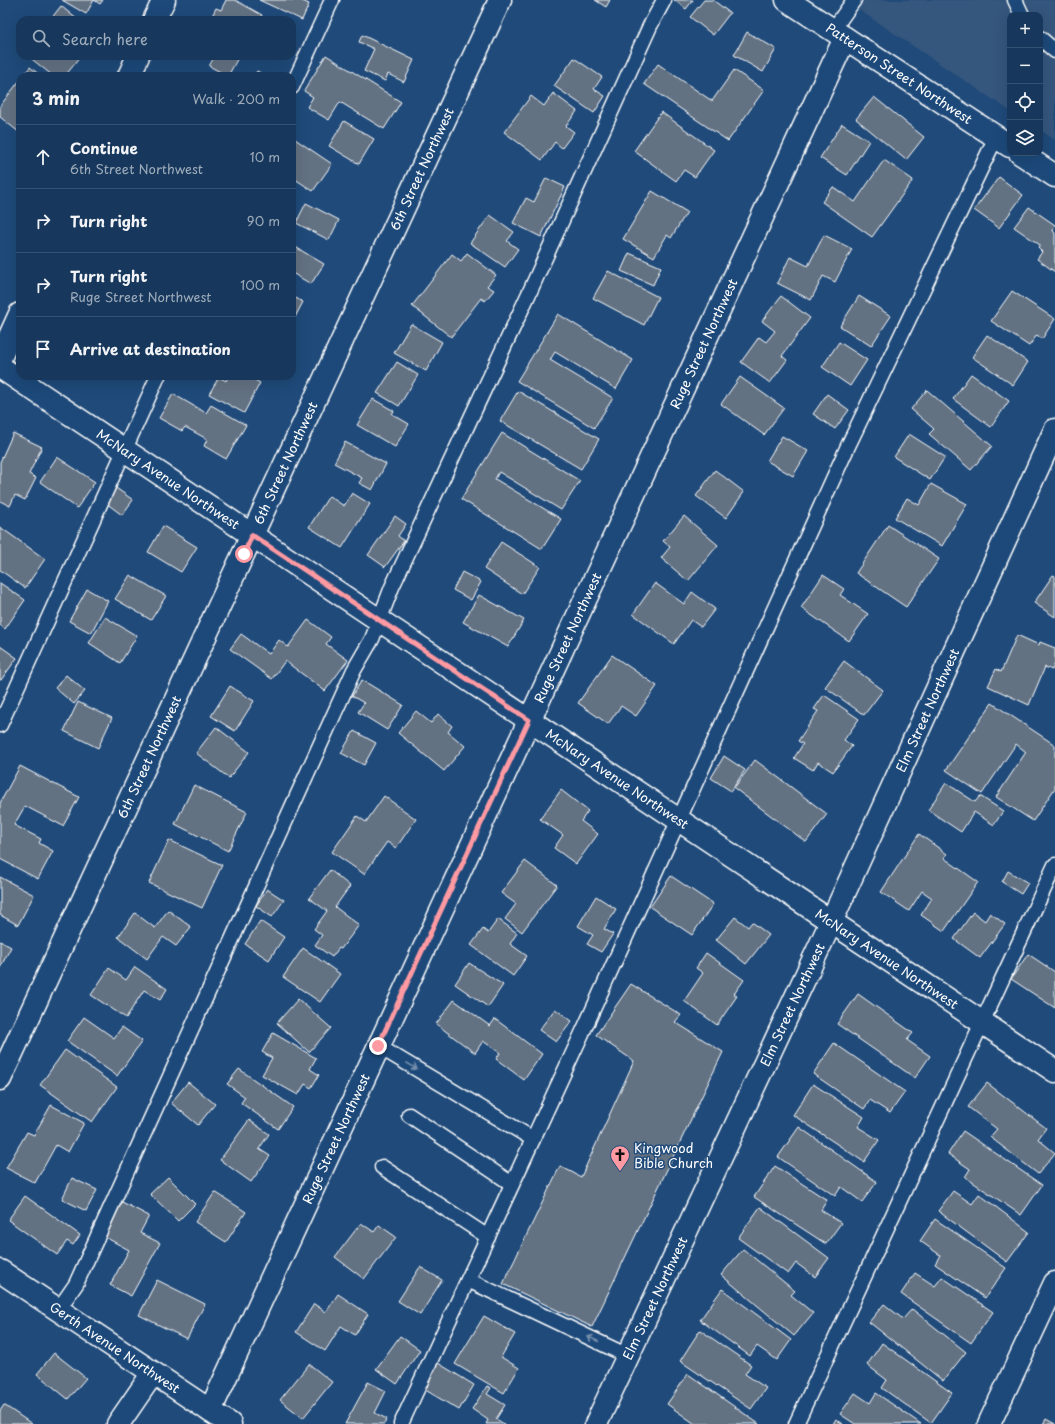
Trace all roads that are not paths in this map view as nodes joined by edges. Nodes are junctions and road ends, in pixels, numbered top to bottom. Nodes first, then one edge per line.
1 (164, 0) edge
2 (332, 0) edge
3 (500, 0) edge
4 (664, 0) edge
5 (787, 0) edge
6 (854, 0) edge
7 (1015, 0) edge
8 (1021, 12) edge
9 (156, 16) edge
10 (839, 34) junction
11 (1043, 41) edge
12 (1055, 51) edge
13 (136, 60) edge
14 (131, 72) edge
15 (296, 78) edge
16 (1003, 142) edge
17 (1025, 156) edge
18 (1055, 176) edge
19 (16, 323) edge
20 (0, 358) edge
21 (0, 367) edge
22 (16, 378) edge
23 (19, 380) edge
24 (156, 380) edge
25 (1055, 430) edge
26 (124, 450) junction
27 (252, 535) junction
28 (379, 620) junction
29 (529, 720) junction
30 (0, 725) edge
31 (679, 820) junction
32 (1055, 865) edge
33 (831, 922) junction
34 (981, 1022) junction
35 (378, 1046) junction
36 (1055, 1071) edge
37 (0, 1079) edge
38 (409, 1114) dead end
39 (533, 1139) junction
40 (382, 1167) dead end
41 (512, 1184) junction
42 (488, 1237) junction
43 (0, 1271) edge
44 (468, 1280) junction
45 (1055, 1283) edge
46 (58, 1310) junction
47 (628, 1356) junction
48 (153, 1373) junction
49 (210, 1411) junction
50 (118, 1424) edge
51 (230, 1424) edge
52 (401, 1424) edge
53 (596, 1424) edge
54 (796, 1424) edge
55 (989, 1424) edge

1 - 9 street
2 - 15 lane
3 - 27 street, 6th Street Northwest
4 - 28 lane
5 - 10 street, Patterson Street Northwest
6 - 10 lane
7 - 8 lane
10 - 16 street, Patterson Street Northwest
10 - 29 street, Ruge Street Northwest
11 - 12 lane
13 - 14 street
16 - 31 lane
17 - 18 street
19 - 20 street
21 - 22 street, McNary Avenue Northwest
23 - 26 street, McNary Avenue Northwest
24 - 26 lane
25 - 33 street, Elm Street Northwest
26 - 27 street, McNary Avenue Northwest
26 - 30 lane
27 - 28 street, McNary Avenue Northwest
27 - 37 street, 6th Street Northwest
28 - 29 street, McNary Avenue Northwest
28 - 46 lane
29 - 31 street, McNary Avenue Northwest
29 - 35 street, Ruge Street Northwest
31 - 33 street, McNary Avenue Northwest
31 - 39 lane
32 - 34 lane
33 - 34 street, McNary Avenue Northwest
33 - 47 street, Elm Street Northwest
34 - 36 street, McNary Avenue Northwest
34 - 54 lane
35 -> 39 lane
35 - 49 street, Ruge Street Northwest
38 - 41 lane
39 - 41 lane
40 - 42 lane
41 - 42 lane
42 - 44 lane
43 - 46 street, Gerth Avenue Northwest
47 -> 44 lane
44 - 52 lane
45 - 55 street
46 - 48 street, Gerth Avenue Northwest
47 - 53 street, Elm Street Northwest
48 - 49 street, Gerth Avenue Northwest
48 - 50 street
49 - 51 street, Gerth Avenue Northwest

